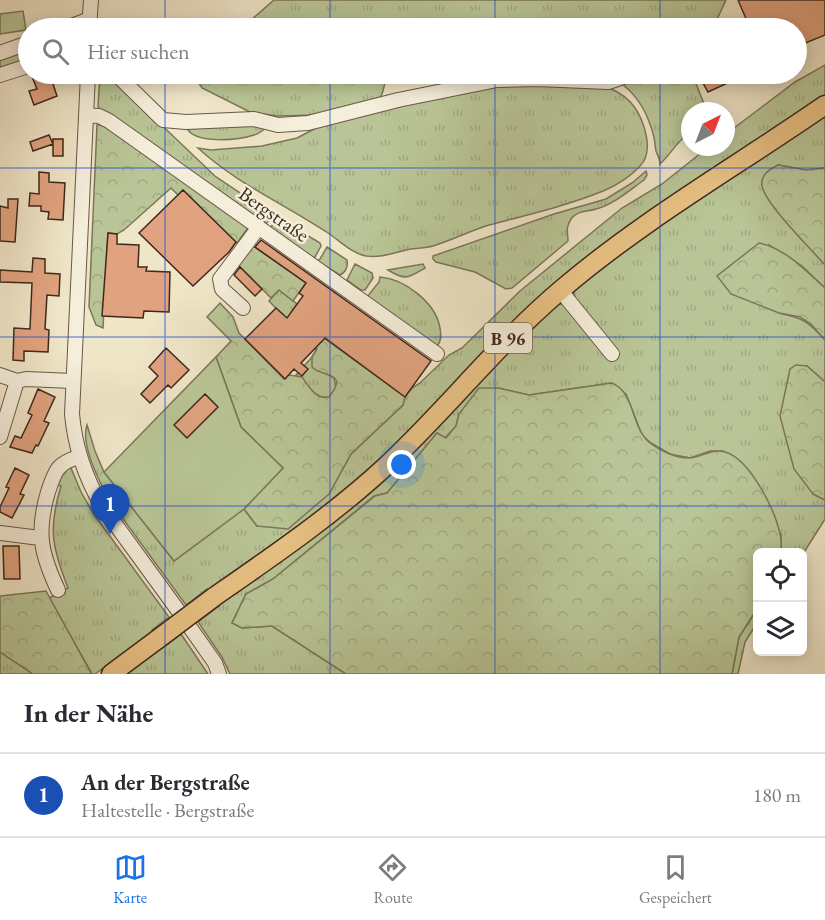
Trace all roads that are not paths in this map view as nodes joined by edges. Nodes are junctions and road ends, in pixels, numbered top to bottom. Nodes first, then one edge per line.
1 (91, 0) edge
2 (90, 18) edge
3 (18, 46) edge
4 (0, 53) edge
5 (18, 69) edge
6 (0, 75) edge
7 (88, 84) edge
8 (126, 84) edge
9 (477, 84) edge
10 (825, 105) edge
11 (86, 115) junction
12 (259, 227) junction
13 (560, 290) junction
14 (243, 308) dead end
15 (437, 354) dead end
16 (612, 354) dead end
17 (0, 375) edge
18 (17, 381) junction
19 (73, 381) junction
20 (0, 437) edge
21 (80, 457) junction
22 (0, 533) edge
23 (40, 538) junction
24 (58, 590) dead end
25 (111, 674) edge
26 (219, 674) edge

1 - 2 street
3 - 4 street
5 - 6 street
7 - 11 street
8 - 9 street
10 - 13 main road, B 96
11 - 12 street, Bergstraße
11 - 19 street
12 - 14 street
12 - 15 street, Bergstraße
13 - 16 street
13 - 25 main road, B 96, bridge
17 - 18 street
18 - 19 street
18 - 20 street
19 - 21 street
21 - 23 street
21 - 26 street
22 - 23 street
23 - 24 street

